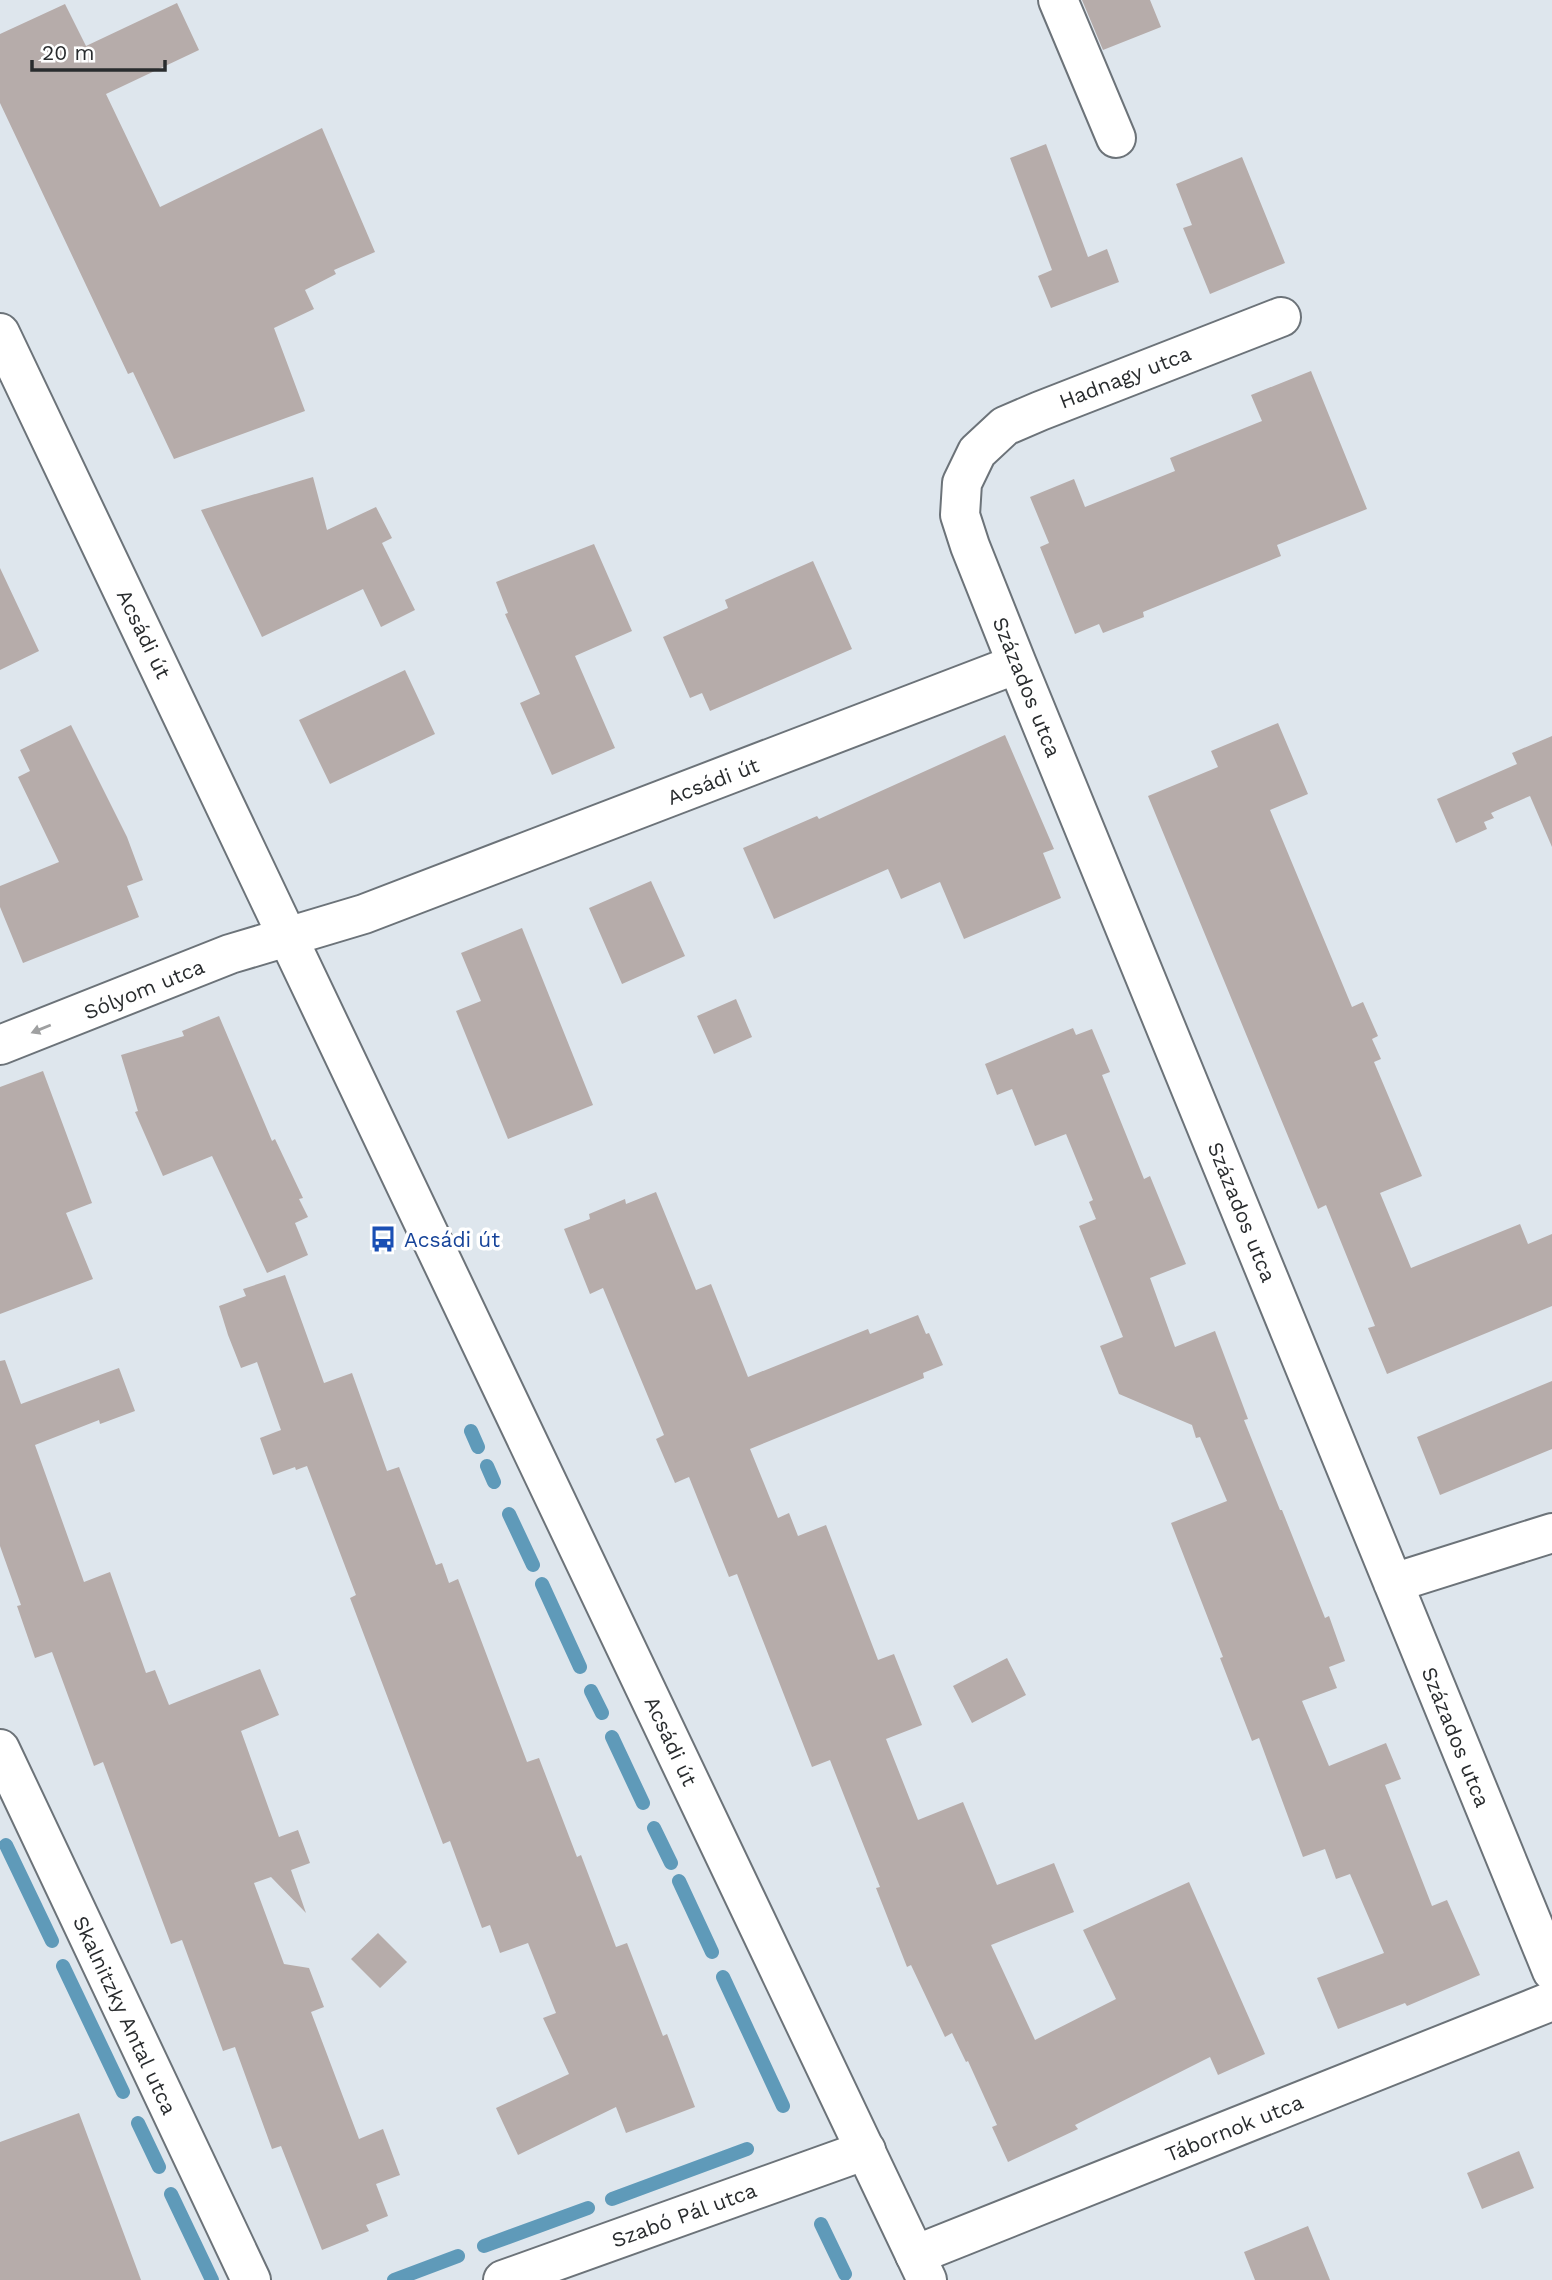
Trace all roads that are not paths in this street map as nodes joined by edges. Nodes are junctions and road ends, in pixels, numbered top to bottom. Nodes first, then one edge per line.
1 (1058, 0) edge
2 (1116, 138) dead end
3 (1281, 317) dead end
4 (0, 333) edge
5 (977, 452) joint
6 (1017, 664) junction
7 (288, 936) junction
8 (0, 1045) edge
9 (1552, 1533) edge
10 (1393, 1583) junction
11 (0, 1749) edge
12 (11, 1802) edge
13 (1552, 1971) edge
14 (1552, 2001) edge
15 (866, 2150) junction
16 (921, 2268) edge
17 (251, 2280) edge
18 (503, 2280) edge

1 - 2 street
3 - 5 street, Hadnagy utca
4 - 7 street, Acsádi út
5 - 6 street, Százados utca
6 - 7 street, Acsádi út
6 - 10 street, Százados utca
7 -> 8 street, Sólyom utca
7 - 15 street, Acsádi út
9 - 10 street
10 - 13 street, Százados utca
11 - 12 street, Skalnitzky Antal utca
12 - 17 street, Skalnitzky Antal utca
14 - 16 street, Tábornok utca
15 - 16 street, Acsádi út
15 - 18 street, Szabó Pál utca

